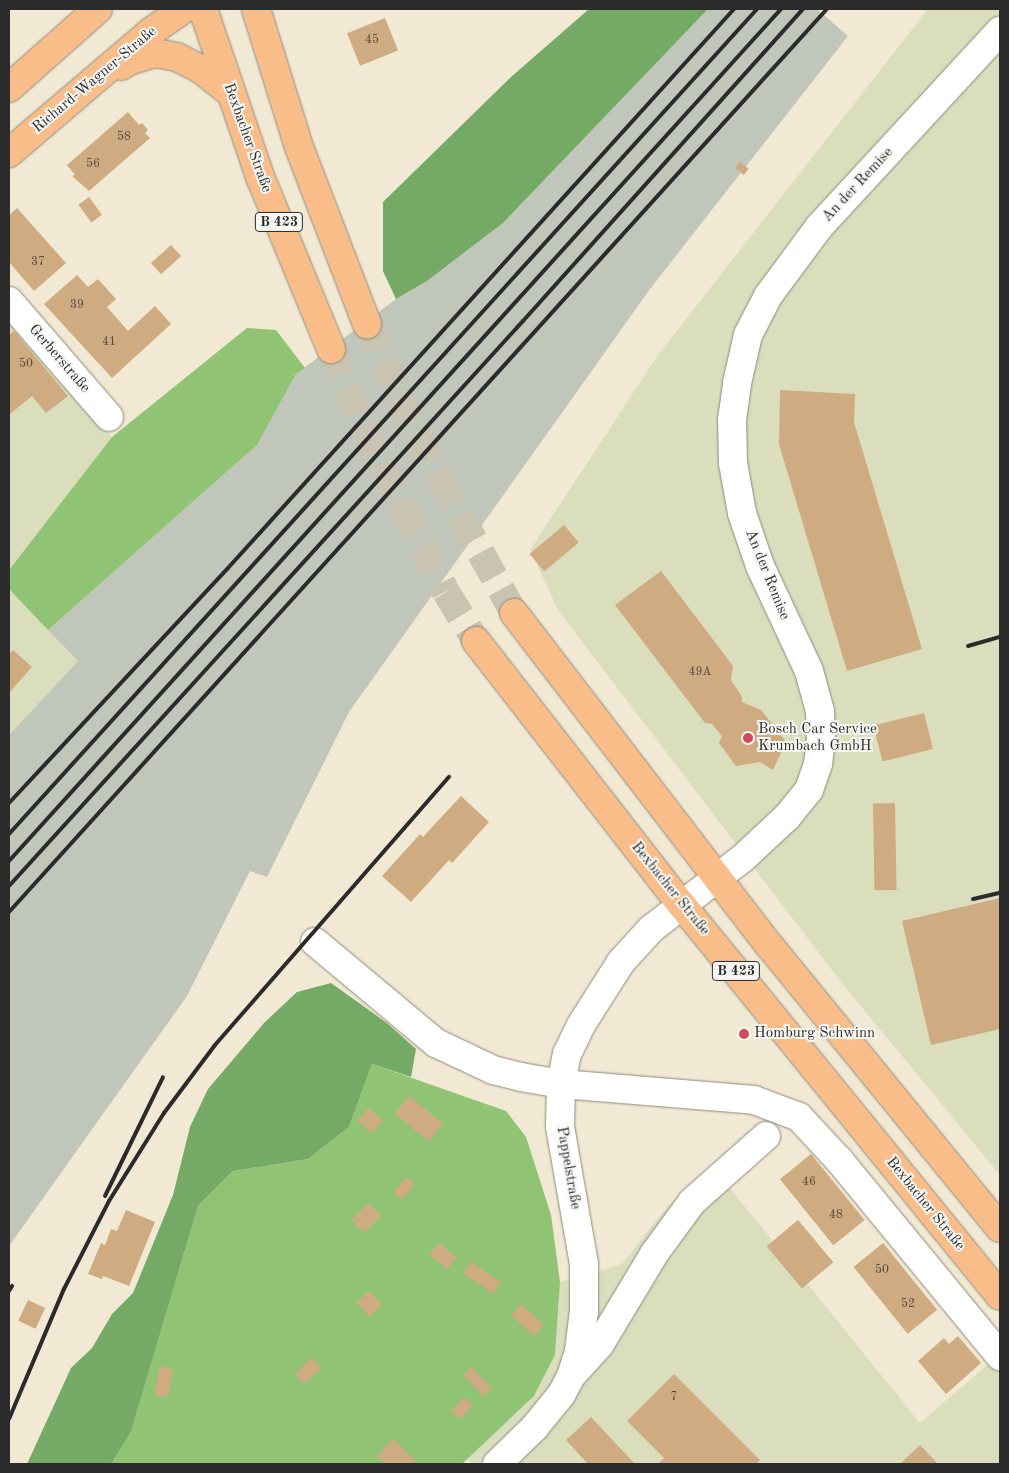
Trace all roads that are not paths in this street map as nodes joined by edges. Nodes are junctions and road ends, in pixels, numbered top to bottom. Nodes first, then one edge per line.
1 (98, 9) edge
2 (183, 9) edge
3 (203, 9) edge
4 (256, 9) edge
5 (1000, 31) edge
6 (87, 86) junction
7 (9, 88) edge
8 (230, 92) junction
9 (9, 153) edge
10 (9, 301) edge
11 (367, 324) tunnel mouth
12 (331, 349) tunnel mouth
13 (109, 417) dead end
14 (514, 614) tunnel mouth
15 (476, 641) tunnel mouth
16 (700, 890) junction
17 (315, 942) dead end
18 (561, 1084) junction
19 (766, 1136) dead end
20 (1000, 1228) edge
21 (1000, 1296) edge
22 (1000, 1356) edge
23 (571, 1376) junction
24 (497, 1464) edge

1 - 7 main road
2 - 6 main road, Richard-Wagner-Straße
3 - 8 main road, Bexbacher Straße / B 423
4 - 11 main road, B 423
5 - 16 street, An der Remise
6 - 8 main road
6 - 9 main road, Richard-Wagner-Straße
8 - 12 main road, Bexbacher Straße / B 423
10 - 13 street, Gerberstraße
14 - 16 main road, Bexbacher Straße / B 423
15 - 16 main road, Bexbacher Straße / B 423
16 - 18 street, Pappelstraße
16 - 20 main road, Bexbacher Straße / B 423
16 - 21 main road, Bexbacher Straße / B 423
17 - 18 street
18 - 22 street
18 - 23 street, Pappelstraße
19 - 23 street, Pappelstraße
23 - 24 street, Pappelstraße

